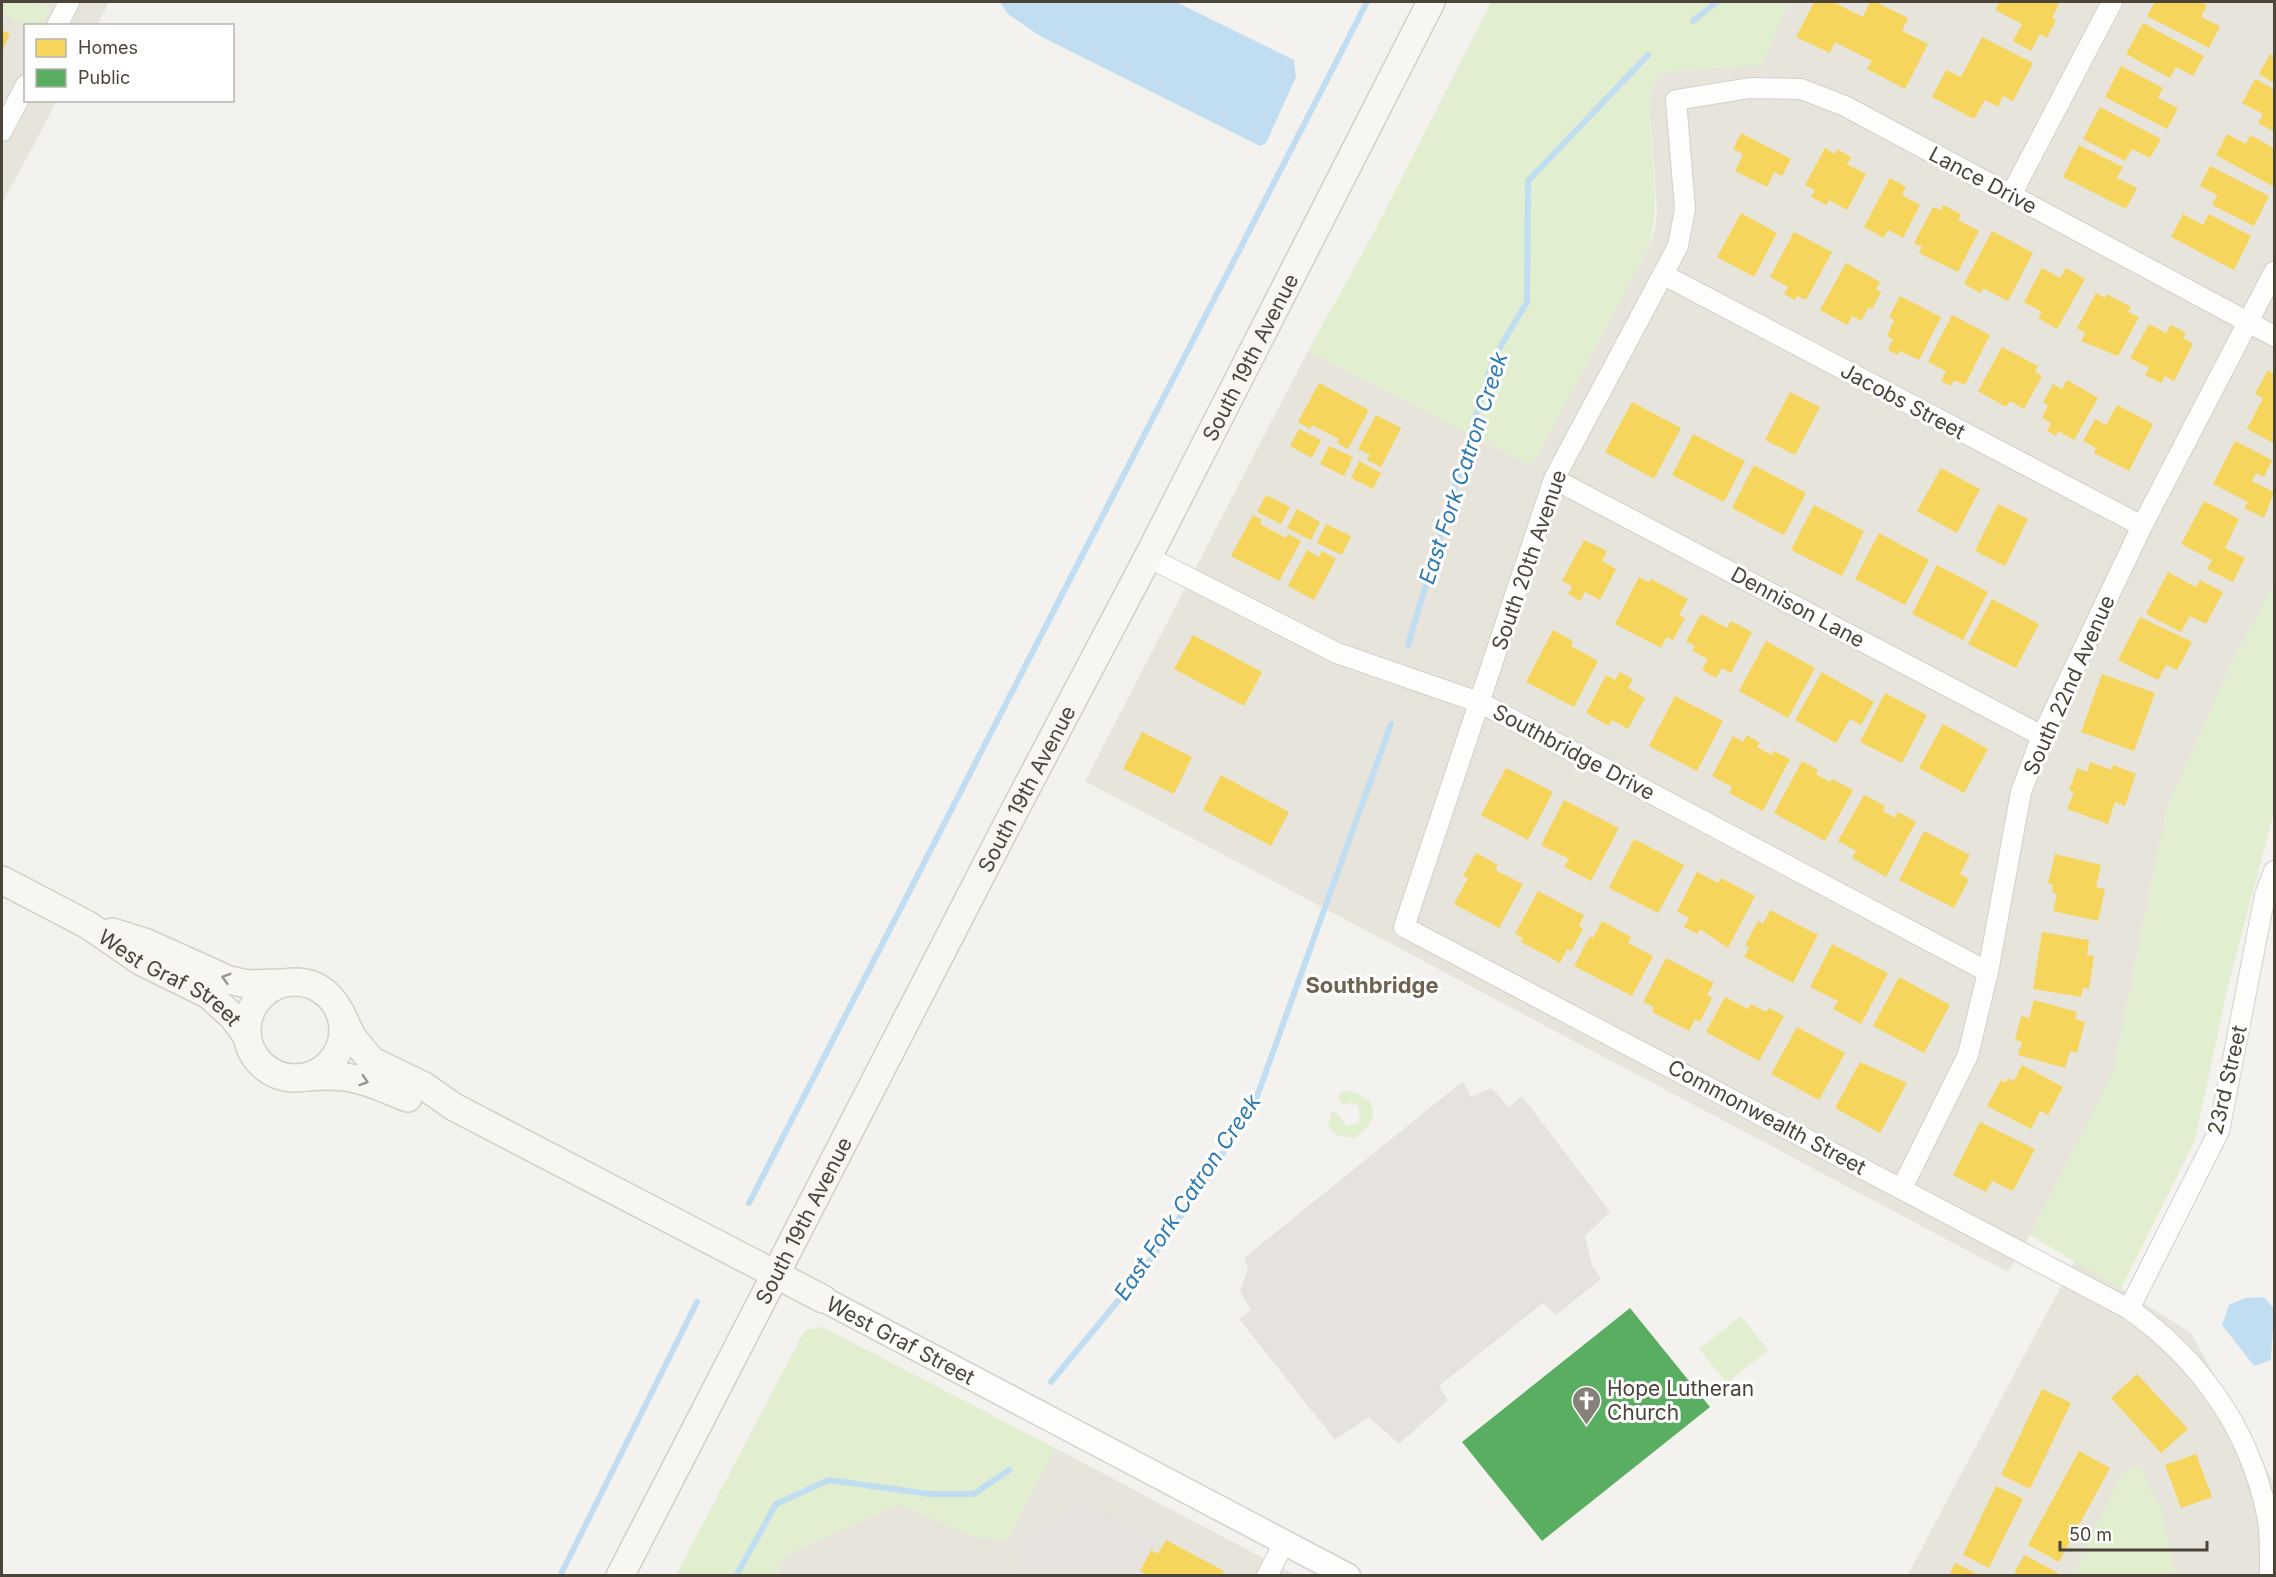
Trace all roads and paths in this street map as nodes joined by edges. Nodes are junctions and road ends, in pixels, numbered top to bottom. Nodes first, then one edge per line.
1 (69, 2) edge
2 (1431, 2) edge
3 (2112, 2) edge
4 (58, 24) edge
5 (24, 89) edge
6 (1676, 100) joint
7 (2, 131) edge
8 (2011, 195) junction
9 (2274, 272) edge
10 (1664, 275) junction
11 (2248, 322) junction
12 (2274, 336) edge
13 (1554, 479) junction
14 (2142, 526) junction
15 (1148, 557) junction
16 (1481, 703) junction
17 (2042, 736) junction
18 (2274, 871) edge
19 (2, 880) edge
20 (88, 925) junction
21 (1404, 927) joint
22 (1988, 972) junction
23 (284, 983) junction
24 (341, 1013) junction
25 (247, 1036) junction
26 (306, 1077) junction
27 (454, 1107) junction
28 (1902, 1188) junction
29 (777, 1275) junction
30 (823, 1299) joint
31 (2129, 1309) junction
32 (2271, 1516) edge
33 (1286, 1541) junction
34 (620, 1575) edge
35 (1267, 1575) edge
36 (1348, 1575) edge
37 (2270, 1575) edge

1 - 4 street
2 - 15 main road, South 19th Avenue
3 - 8 street
5 - 7 street
6 - 8 street, Lance Drive
6 - 10 street, South 20th Avenue
8 - 11 street, Lance Drive
9 - 11 street, South 22nd Avenue
10 - 13 street, South 20th Avenue
10 - 14 street, Jacobs Street
11 - 12 street, Lance Drive
11 - 14 street, South 22nd Avenue
13 - 16 street, South 20th Avenue
13 - 17 street, Dennison Lane
14 - 17 street, South 22nd Avenue
15 - 16 street, Southbridge Drive
15 - 29 main road, South 19th Avenue
16 - 21 street, South 20th Avenue
16 - 22 street, Southbridge Drive
17 - 22 street, South 22nd Avenue
18 - 31 street, 23rd Street
19 - 20 main road, West Graf Street
23 -> 20 main road, West Graf Street
20 - 25 main road, West Graf Street
21 - 28 street, Commonwealth Street
22 - 28 street, South 22nd Avenue
23 - 24 main road
23 - 25 main road
24 - 26 main road
24 - 27 main road, West Graf Street
25 - 26 main road
26 -> 27 main road, West Graf Street
27 - 29 main road, West Graf Street
28 - 31 street, Commonwealth Street
29 - 30 main road, West Graf Street
29 - 34 main road, South 19th Avenue
30 - 33 street, West Graf Street
31 - 32 street, Commonwealth Street
32 - 37 street, Commonwealth Street
33 - 35 street
33 - 36 street, West Graf Street

